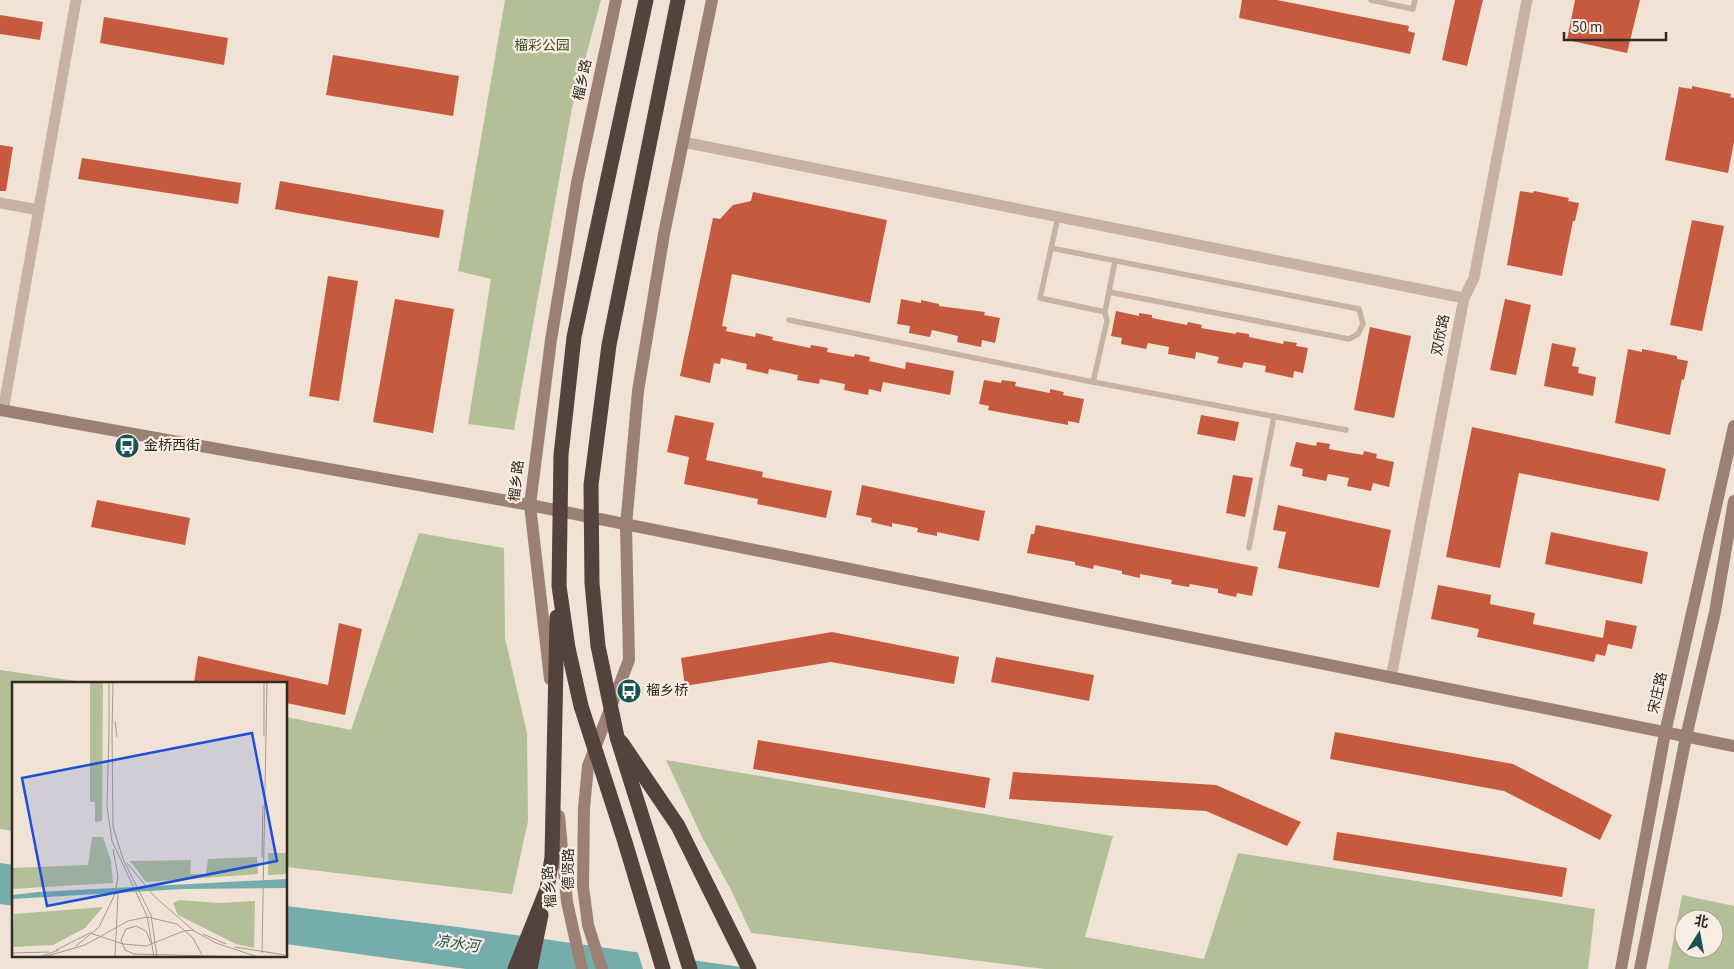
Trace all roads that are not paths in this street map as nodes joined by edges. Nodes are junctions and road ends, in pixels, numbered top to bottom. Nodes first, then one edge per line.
1 (76, 0) edge
2 (616, 0) edge
3 (646, 0) edge
4 (678, 0) edge
5 (712, 0) edge
6 (1371, 0) edge
7 (1415, 0) edge
8 (1527, 0) edge
9 (683, 142) junction
10 (0, 203) edge
11 (39, 210) junction
12 (1058, 217) junction
13 (1051, 248) junction
14 (1115, 260) junction
15 (1109, 292) junction
16 (1464, 298) junction
17 (1106, 312) junction
18 (789, 320) dead end
19 (1093, 382) junction
20 (2, 410) edge
21 (1274, 416) junction
22 (1734, 426) edge
23 (1346, 430) dead end
24 (1734, 501) edge
25 (530, 505) junction
26 (626, 526) junction
27 (1249, 548) dead end
28 (559, 586) junction
29 (1391, 678) junction
30 (1665, 733) junction
31 (617, 737) junction
32 (1686, 737) junction
33 (1734, 746) edge
34 (547, 890) junction
35 (515, 969) edge
36 (530, 969) edge
37 (582, 969) edge
38 (602, 969) edge
39 (663, 969) edge
40 (690, 969) edge
41 (749, 969) edge
42 (1622, 969) edge
43 (1640, 969) edge

1 - 11 street
2 - 25 street, 榴乡路
3 - 28 highway, bridge
4 - 31 highway, bridge
5 - 9 street
6 - 7 lane
8 - 16 street, 双欣路
9 - 12 street
9 - 26 street
10 - 11 street
11 - 20 street
12 - 13 lane
12 - 16 street
13 - 14 lane
13 - 17 lane
14 - 15 lane
14 - 15 lane
15 - 17 lane
16 - 29 street, 双欣路
17 - 19 lane
18 - 19 lane
19 - 21 lane
20 - 25 street
21 - 23 lane
21 - 27 lane
22 - 30 street, 宋庄路
24 - 32 street
25 - 26 street
25 - 37 street, 榴乡路
26 - 29 street
26 - 38 street, 德贤路
28 - 34 highway, bridge
28 - 39 highway, bridge
29 - 30 street
30 - 32 street
30 - 42 street, 宋庄路
31 - 40 highway, bridge
31 - 41 highway, bridge
32 - 33 street
32 - 43 street
34 - 35 highway, bridge
34 - 36 highway, bridge

